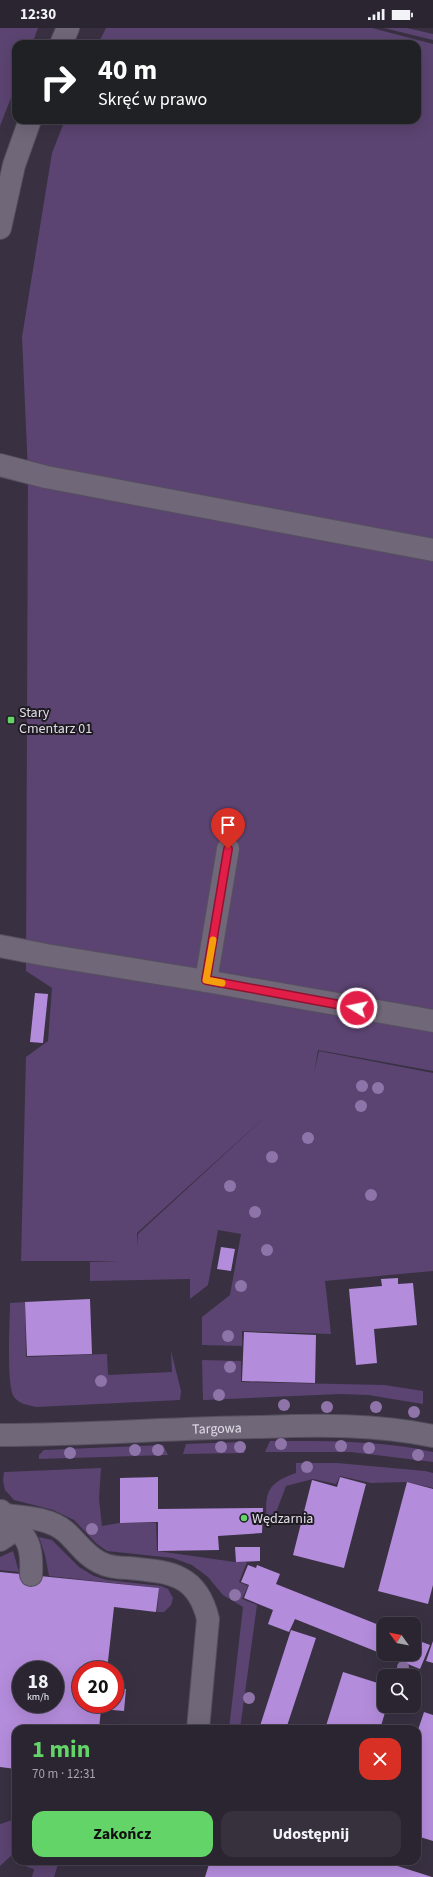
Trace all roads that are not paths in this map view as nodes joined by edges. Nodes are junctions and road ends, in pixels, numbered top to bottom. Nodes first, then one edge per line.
1 (68, 28) edge
2 (63, 40) edge
3 (29, 124) edge
4 (0, 228) edge
5 (0, 465) edge
6 (433, 550) edge
7 (228, 849) dead end
8 (0, 946) edge
9 (206, 980) junction
10 (433, 1021) edge
11 (0, 1435) edge
12 (433, 1436) edge
13 (8, 1517) edge
14 (0, 1540) edge
15 (31, 1575) dead end
16 (198, 1725) edge

1 - 2 street
3 - 4 street
5 - 6 street
7 - 9 street
8 - 9 street
9 - 10 street
11 - 12 street, Targowa
13 - 14 street
13 - 15 street
13 - 16 street

